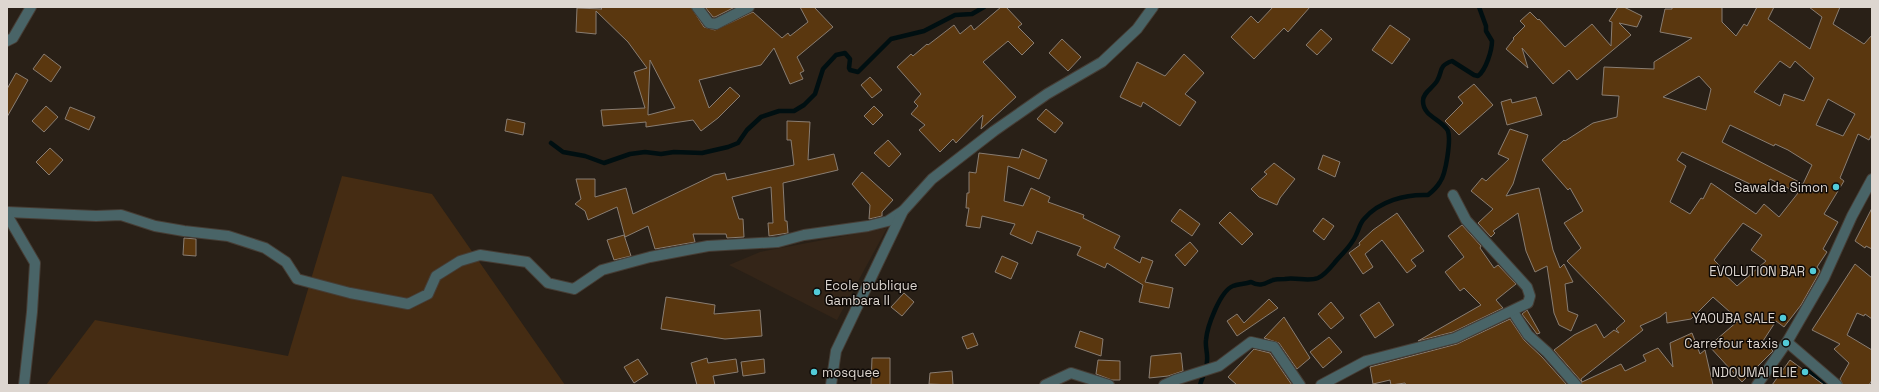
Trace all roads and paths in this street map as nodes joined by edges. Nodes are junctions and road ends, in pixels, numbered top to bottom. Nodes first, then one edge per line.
1 (31, 7) edge
2 (697, 7) edge
3 (749, 7) edge
4 (1153, 7) edge
5 (7, 41) edge
6 (1872, 179) edge
7 (1453, 195) dead end
8 (903, 211) junction
9 (7, 213) edge
10 (1513, 312) junction
11 (1787, 342) junction
12 (831, 384) edge
13 (24, 385) edge
14 (1045, 385) edge
15 (1109, 385) edge
16 (1164, 385) edge
17 (1300, 385) edge
18 (1321, 385) edge
19 (1576, 385) edge
20 (1758, 385) edge
21 (1837, 385) edge

1 - 5 street
2 - 3 street
4 - 8 street
6 - 11 street
7 - 10 street
8 - 9 street
8 - 12 street
9 - 13 street
10 - 18 street
10 - 19 street
11 - 20 street
11 - 21 street
14 - 15 street
16 - 17 street

